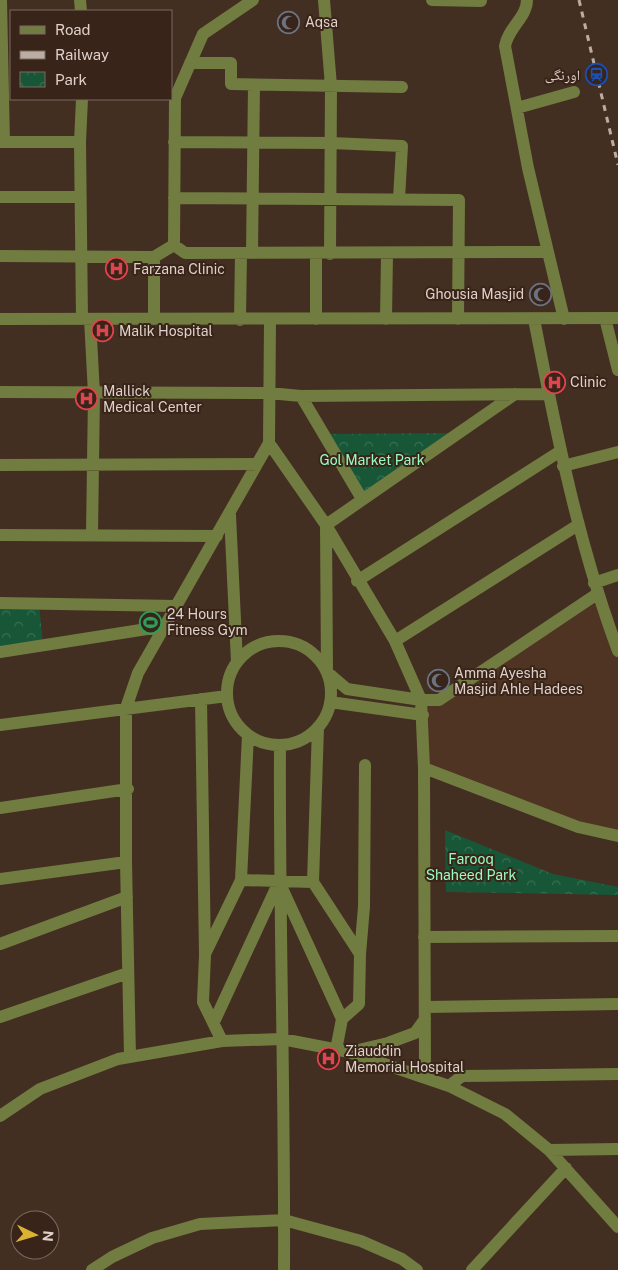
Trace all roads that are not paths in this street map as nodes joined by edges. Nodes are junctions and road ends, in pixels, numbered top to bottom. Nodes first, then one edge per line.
1 (2, 0) edge
2 (253, 0) edge
3 (324, 0) edge
4 (432, 0) edge
5 (527, 0) edge
6 (481, 1) edge
7 (5, 50) edge
8 (190, 63) junction
9 (5, 82) edge
10 (254, 85) junction
11 (331, 86) junction
12 (402, 87) dead end
13 (574, 92) dead end
14 (173, 98) edge
15 (82, 100) edge
16 (516, 108) junction
17 (2, 142) edge
18 (80, 142) junction
19 (174, 142) junction
20 (253, 142) junction
21 (331, 142) junction
22 (80, 197) junction
23 (0, 198) edge
24 (174, 198) junction
25 (253, 198) junction
26 (330, 199) junction
27 (399, 200) junction
28 (174, 245) junction
29 (548, 252) junction
30 (247, 253) junction
31 (459, 253) junction
32 (316, 254) junction
33 (330, 254) junction
34 (387, 254) junction
35 (0, 256) edge
36 (81, 256) junction
37 (154, 257) junction
38 (0, 318) edge
39 (564, 318) junction
40 (612, 318) edge
41 (86, 319) junction
42 (154, 319) junction
43 (386, 319) junction
44 (458, 319) junction
45 (534, 319) junction
46 (240, 320) junction
47 (270, 320) junction
48 (316, 320) junction
49 (618, 370) edge
50 (0, 392) edge
51 (269, 393) junction
52 (94, 394) junction
53 (515, 394) junction
54 (548, 394) junction
55 (301, 396) junction
56 (269, 443) junction
57 (559, 452) junction
58 (618, 452) edge
59 (94, 463) junction
60 (257, 464) junction
61 (0, 465) edge
62 (563, 466) junction
63 (362, 499) junction
64 (230, 515) junction
65 (326, 525) junction
66 (578, 525) junction
67 (92, 534) junction
68 (0, 535) edge
69 (218, 536) junction
70 (618, 575) edge
71 (357, 581) junction
72 (595, 589) junction
73 (0, 603) edge
74 (177, 606) junction
75 (166, 626) junction
76 (395, 641) junction
77 (618, 651) edge
78 (0, 652) edge
79 (238, 662) junction
80 (327, 672) junction
81 (227, 696) junction
82 (201, 699) junction
83 (421, 700) junction
84 (330, 702) junction
85 (126, 708) junction
86 (423, 715) junction
87 (0, 725) edge
88 (318, 727) junction
89 (248, 735) junction
90 (280, 745) junction
91 (365, 765) dead end
92 (424, 768) junction
93 (128, 789) junction
94 (0, 808) edge
95 (618, 836) edge
96 (126, 862) junction
97 (0, 880) edge
98 (241, 880) junction
99 (279, 882) junction
100 (313, 882) junction
101 (127, 897) junction
102 (618, 936) edge
103 (424, 937) junction
104 (0, 944) edge
105 (360, 954) junction
106 (205, 955) junction
107 (128, 973) junction
108 (618, 1004) edge
109 (425, 1013) junction
110 (0, 1017) edge
111 (342, 1019) junction
112 (214, 1022) junction
113 (282, 1039) junction
114 (222, 1041) junction
115 (336, 1050) junction
116 (349, 1052) junction
117 (130, 1057) junction
118 (618, 1074) edge
119 (426, 1078) junction
120 (449, 1086) junction
121 (0, 1116) edge
122 (618, 1149) edge
123 (549, 1150) junction
124 (566, 1168) junction
125 (284, 1220) junction
126 (618, 1227) edge
127 (92, 1270) edge
128 (284, 1270) edge
129 (417, 1270) edge
130 (472, 1270) edge

1 - 7 street
2 - 8 street
3 - 11 street
4 - 6 street
5 - 16 street
7 - 9 street
8 - 10 street
8 - 14 street
9 - 17 street
10 - 11 street
10 - 20 street
11 - 12 street
11 - 21 street
13 - 16 street
14 - 19 street
15 - 18 street
16 - 29 street
17 - 18 street
18 - 22 street
19 - 20 street
19 - 24 street
20 - 21 street
20 - 25 street
21 - 26 street
21 - 27 street
22 - 23 street
22 - 36 street
24 - 25 street
24 - 28 street
25 - 26 street
25 - 30 street
26 - 27 street
26 - 33 street
27 - 31 street
28 - 30 street
28 - 37 street
29 - 31 street
29 - 39 street
30 - 32 street
30 - 46 street
31 - 34 street
31 - 44 street
32 - 33 street
32 - 48 street
33 - 34 street
34 - 43 street
35 - 36 street
36 - 37 street
36 - 41 street
37 - 42 street
38 - 41 street
39 - 40 street
39 - 45 street
40 - 49 street
41 - 42 street
41 - 52 street
42 - 46 street
43 - 44 street
43 - 48 street
44 - 45 street
45 - 54 street
46 - 47 street
47 - 48 street
47 - 51 street
50 - 52 street
51 - 52 street
51 - 55 street
51 - 56 street
52 - 59 street
53 - 54 street
53 - 55 street
53 - 63 street
54 - 57 street
55 - 63 street
56 - 60 street
56 - 65 street
57 - 62 street
57 - 71 street
58 - 62 street
59 - 60 street
59 - 61 street
59 - 67 street
60 - 64 street
62 - 66 street
63 - 65 street
64 - 69 street
64 - 79 street
65 - 71 street
65 - 80 street
66 - 72 street
66 - 76 street
67 - 68 street
67 - 69 street
69 - 74 street
70 - 72 street
71 - 76 street
72 - 77 street
72 - 83 street
73 - 74 street
74 - 75 street
75 - 78 street
75 - 85 street
76 - 83 street
79 - 80 street
79 - 81 street
80 - 83 street
80 - 84 street
81 - 82 street
81 - 89 street
82 - 85 street
82 - 106 street
83 - 86 street
84 - 86 street
84 - 88 street
85 - 87 street
85 - 93 street
86 - 92 street
88 - 90 street
88 - 100 street
89 - 90 street
89 - 98 street
90 - 99 street
91 - 105 street
92 - 95 street
92 - 103 street
93 - 94 street
93 - 96 street
96 - 97 street
96 - 101 street
98 - 99 street
98 - 106 street
99 - 100 street
99 - 111 street
99 - 112 street
99 - 113 street
100 - 105 street
101 - 104 street
101 - 107 street
102 - 103 street
103 - 109 street
105 - 111 street
106 - 112 street
107 - 110 street
107 - 117 street
108 - 109 street
109 - 116 street
109 - 119 street
111 - 115 street
112 - 114 street
113 - 114 street
113 - 115 street
113 - 125 street
114 - 117 street
115 - 116 street
116 - 119 street
117 - 121 street
118 - 120 street
119 - 120 street
120 - 123 street
122 - 123 street
123 - 124 street
124 - 126 street
124 - 130 street
125 - 127 street
125 - 128 street
125 - 129 street

